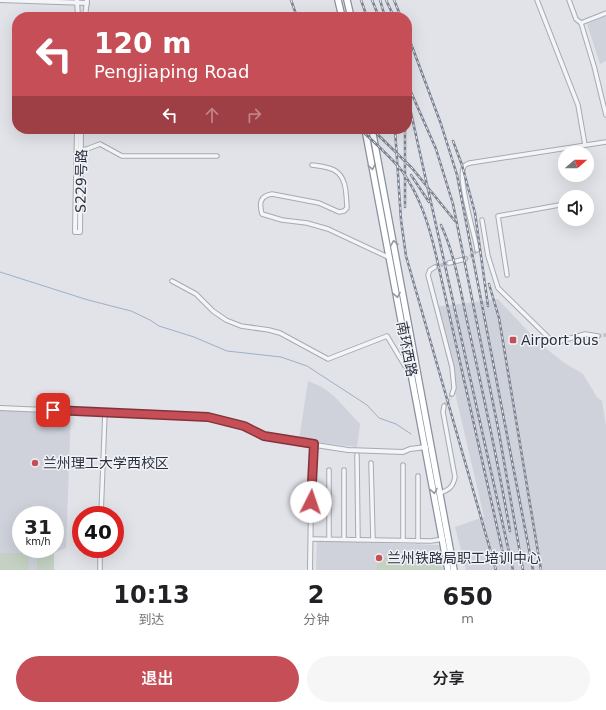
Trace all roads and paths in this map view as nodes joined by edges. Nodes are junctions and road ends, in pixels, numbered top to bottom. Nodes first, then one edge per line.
1 (0, 0) edge
2 (338, 0) edge
3 (347, 0) edge
4 (537, 0) edge
5 (569, 0) edge
6 (77, 1) edge
7 (87, 2) edge
8 (78, 12) edge
9 (86, 12) edge
10 (341, 12) edge
11 (350, 12) edge
12 (606, 12) edge
13 (581, 23) junction
14 (605, 108) edge
15 (606, 115) edge
16 (77, 134) edge
17 (81, 134) edge
18 (366, 134) edge
19 (373, 134) edge
20 (606, 142) edge
21 (585, 145) junction
22 (79, 150) junction
23 (217, 156) dead end
24 (312, 165) dead end
25 (558, 205) edge
26 (482, 220) dead end
27 (476, 250) dead end
28 (390, 258) junction
29 (465, 260) tunnel mouth
30 (449, 263) tunnel mouth
31 (435, 267) dead end
32 (507, 275) dead end
33 (172, 281) dead end
34 (598, 336) tunnel mouth
35 (411, 368) junction
36 (452, 394) tunnel mouth
37 (444, 406) tunnel mouth
38 (0, 408) edge
39 (104, 412) junction
40 (314, 444) junction
41 (426, 447) junction
42 (357, 455) dead end
43 (372, 463) dead end
44 (403, 465) dead end
45 (329, 470) dead end
46 (344, 470) dead end
47 (418, 476) dead end
48 (440, 493) junction
49 (101, 506) edge
50 (311, 539) junction
51 (329, 539) junction
52 (344, 539) junction
53 (445, 539) junction
54 (358, 540) junction
55 (373, 540) junction
56 (403, 540) junction
57 (418, 541) junction
58 (100, 558) edge
59 (100, 570) edge
60 (310, 570) edge
61 (448, 570) edge
62 (454, 570) edge

1 - 6 street
2 - 10 highway
3 - 11 highway
4 - 21 street
5 - 13 street
6 - 7 street
6 - 8 street
7 - 9 street
12 - 13 street
13 - 14 street
14 - 15 street
16 - 22 street, S229号路
17 - 22 street, S229号路
18 -> 28 highway, 南环西路
48 -> 19 highway, 南环西路
20 - 21 street
21 - 27 street
22 - 22 street, S229号路
22 - 23 street
24 - 28 street
25 - 32 street
26 - 34 street
28 -> 35 highway, 南环西路
29 - 30 street
31 - 36 street
33 - 35 street
35 - 41 highway, 南环西路
37 - 48 street
38 - 39 street
39 - 40 street
39 - 49 street
40 - 41 street
40 - 50 street
41 -> 53 highway, 南环西路
42 - 54 street
43 - 55 street
44 - 56 street
45 - 51 street
46 - 52 street
47 - 57 street
48 - 53 highway, 南环西路
50 - 51 street
50 - 60 street
51 - 52 street
52 - 54 street
53 - 57 street
53 - 61 highway, 南环西路
53 - 62 highway, 南环西路
54 - 55 street
55 - 56 street
56 - 57 street
58 - 59 street

